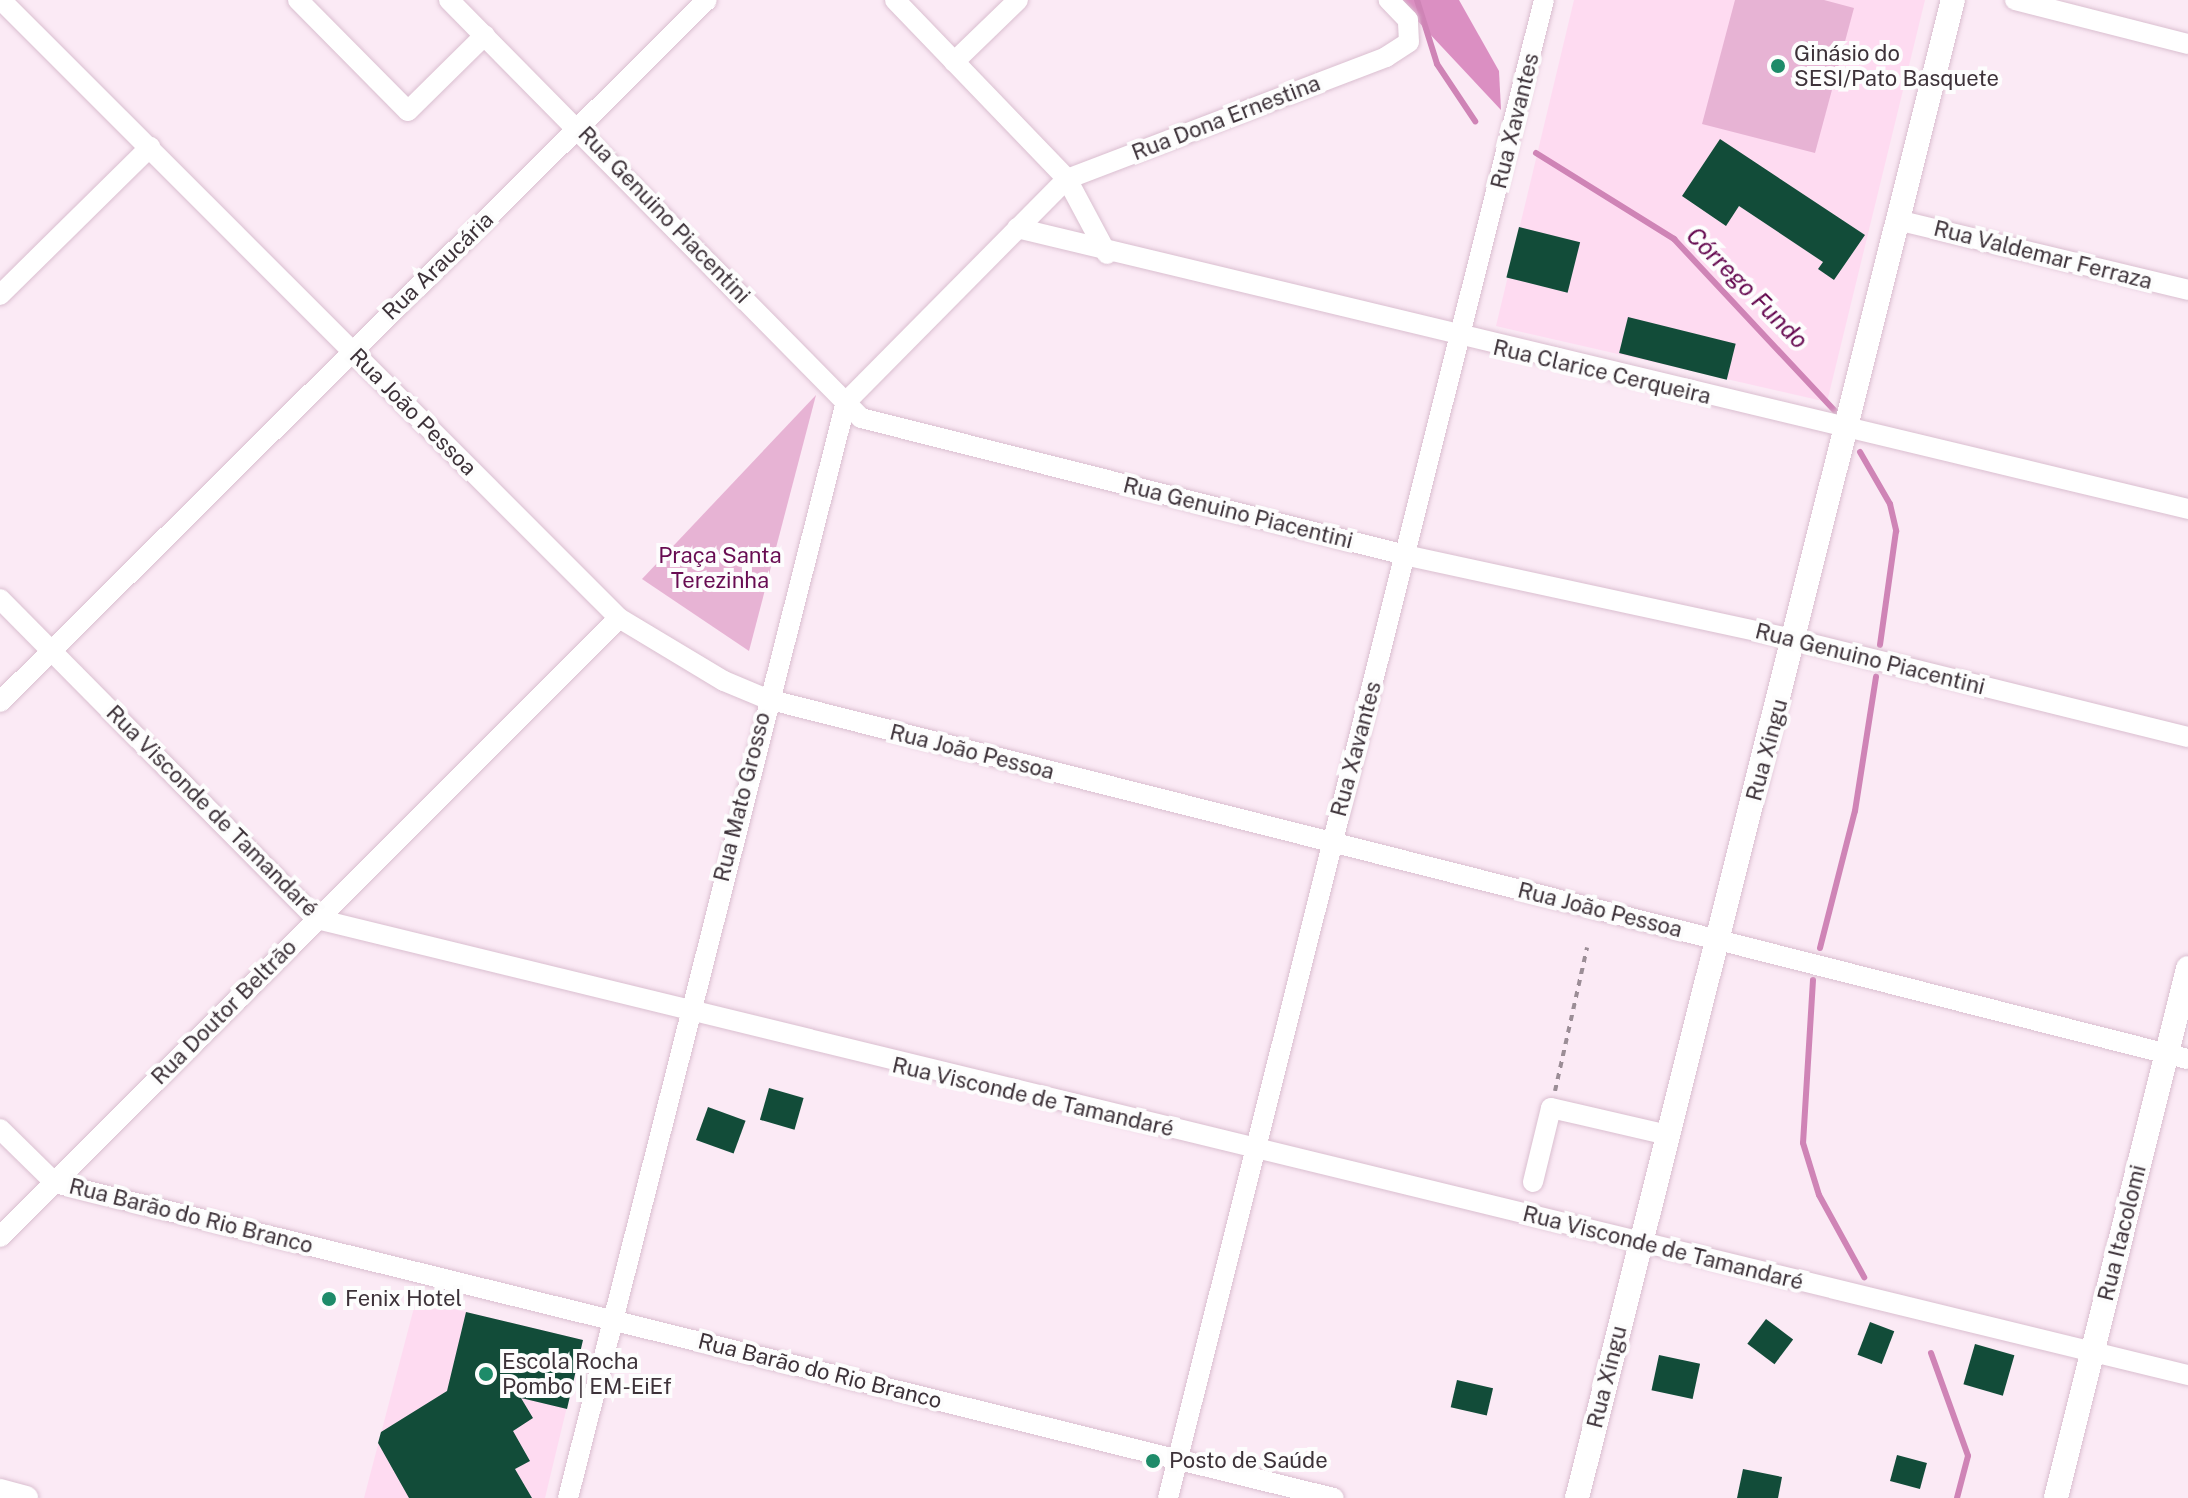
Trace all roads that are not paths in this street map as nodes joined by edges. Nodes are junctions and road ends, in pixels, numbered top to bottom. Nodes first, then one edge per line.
1 (1, 0) edge
2 (298, 0) edge
3 (449, 0) edge
4 (707, 0) edge
5 (895, 0) edge
6 (1018, 0) edge
7 (1389, 0) edge
8 (1544, 0) edge
9 (1953, 0) edge
10 (2015, 0) edge
11 (485, 35) junction
12 (2188, 44) edge
13 (954, 62) junction
14 (579, 127) junction
15 (150, 147) junction
16 (1067, 179) junction
17 (1897, 220) junction
18 (1017, 228) junction
19 (1107, 254) junction
20 (2188, 290) edge
21 (0, 295) edge
22 (1461, 340) junction
23 (352, 350) junction
24 (846, 402) junction
25 (1850, 428) junction
26 (2188, 509) edge
27 (1409, 556) junction
28 (0, 599) edge
29 (619, 618) junction
30 (1796, 640) junction
31 (50, 651) junction
32 (767, 699) junction
33 (0, 702) edge
34 (2188, 737) edge
35 (1330, 843) junction
36 (317, 919) junction
37 (1718, 939) junction
38 (2188, 968) edge
39 (687, 1014) junction
40 (2178, 1057) edge
41 (0, 1129) edge
42 (1668, 1135) junction
43 (1253, 1150) junction
44 (1533, 1182) dead end
45 (55, 1183) junction
46 (0, 1237) edge
47 (1641, 1242) junction
48 (610, 1319) junction
49 (2092, 1352) junction
50 (2188, 1375) edge
51 (1177, 1460) junction
52 (0, 1491) edge
53 (26, 1498) edge
54 (568, 1498) edge
55 (1168, 1498) edge
56 (1334, 1498) edge
57 (1577, 1498) edge
58 (2056, 1498) edge

1 - 15 street, Rua João Pessoa
2 - 11 street
3 - 11 street, Rua Genuino Piacentini
4 - 14 street, Rua Araucária
5 - 13 street
6 - 13 street
7 - 16 street, Rua Dona Ernestina
8 - 22 street, Rua Xavantes
9 - 17 street, Rua Xingu
10 - 12 street
11 - 14 street, Rua Genuino Piacentini
13 - 16 street
14 - 23 street, Rua Araucária
14 - 24 street, Rua Genuino Piacentini
15 - 21 street
15 - 23 street, Rua João Pessoa
16 - 18 street, Rua Mato Grosso
16 - 19 street
17 - 20 street, Rua Valdemar Ferraza
17 - 25 street, Rua Xingu
18 - 19 street, Rua Clarice Cerqueira
18 - 24 street, Rua Mato Grosso
19 - 22 street, Rua Clarice Cerqueira
22 - 25 street, Rua Clarice Cerqueira
22 - 27 street, Rua Xavantes
23 - 29 street, Rua João Pessoa
23 - 31 street, Rua Araucária
24 - 27 street, Rua Genuino Piacentini
24 - 32 street, Rua Mato Grosso
25 - 26 street, Rua Clarice Cerqueira
25 - 30 street, Rua Xingu
27 - 30 street, Rua Genuino Piacentini
27 - 35 street, Rua Xavantes
28 - 31 street, Rua Visconde de Tamandaré
29 - 32 street, Rua João Pessoa
29 - 36 street, Rua Doutor Beltrão
30 - 34 street, Rua Genuino Piacentini
30 - 37 street, Rua Xingu
31 - 33 street, Rua Araucária
31 - 36 street, Rua Visconde de Tamandaré
32 - 35 street, Rua João Pessoa
32 - 39 street, Rua Mato Grosso
35 - 37 street, Rua João Pessoa
35 - 43 street, Rua Xavantes
36 - 39 street, Rua Visconde de Tamandaré
36 - 45 street, Rua Doutor Beltrão
37 - 40 street, Rua João Pessoa
37 - 42 street, Rua Xingu
38 - 40 street, Rua Itacolomi
39 - 43 street, Rua Visconde de Tamandaré
39 - 48 street, Rua Mato Grosso
40 - 49 street, Rua Itacolomi
41 - 45 street, Rua Barão do Rio Branco
42 - 44 street
42 - 47 street, Rua Xingu
43 - 47 street, Rua Visconde de Tamandaré
43 - 51 street, Rua Xavantes
45 - 46 street, Rua Doutor Beltrão
45 - 48 street, Rua Barão do Rio Branco
47 - 49 street, Rua Visconde de Tamandaré
47 - 57 street, Rua Xingu
48 - 51 street, Rua Barão do Rio Branco
48 - 54 street, Rua Mato Grosso
49 - 50 street, Rua Visconde de Tamandaré
49 - 58 street, Rua Itacolomi
51 - 55 street, Rua Xavantes
51 - 56 street, Rua Barão do Rio Branco
52 - 53 street

